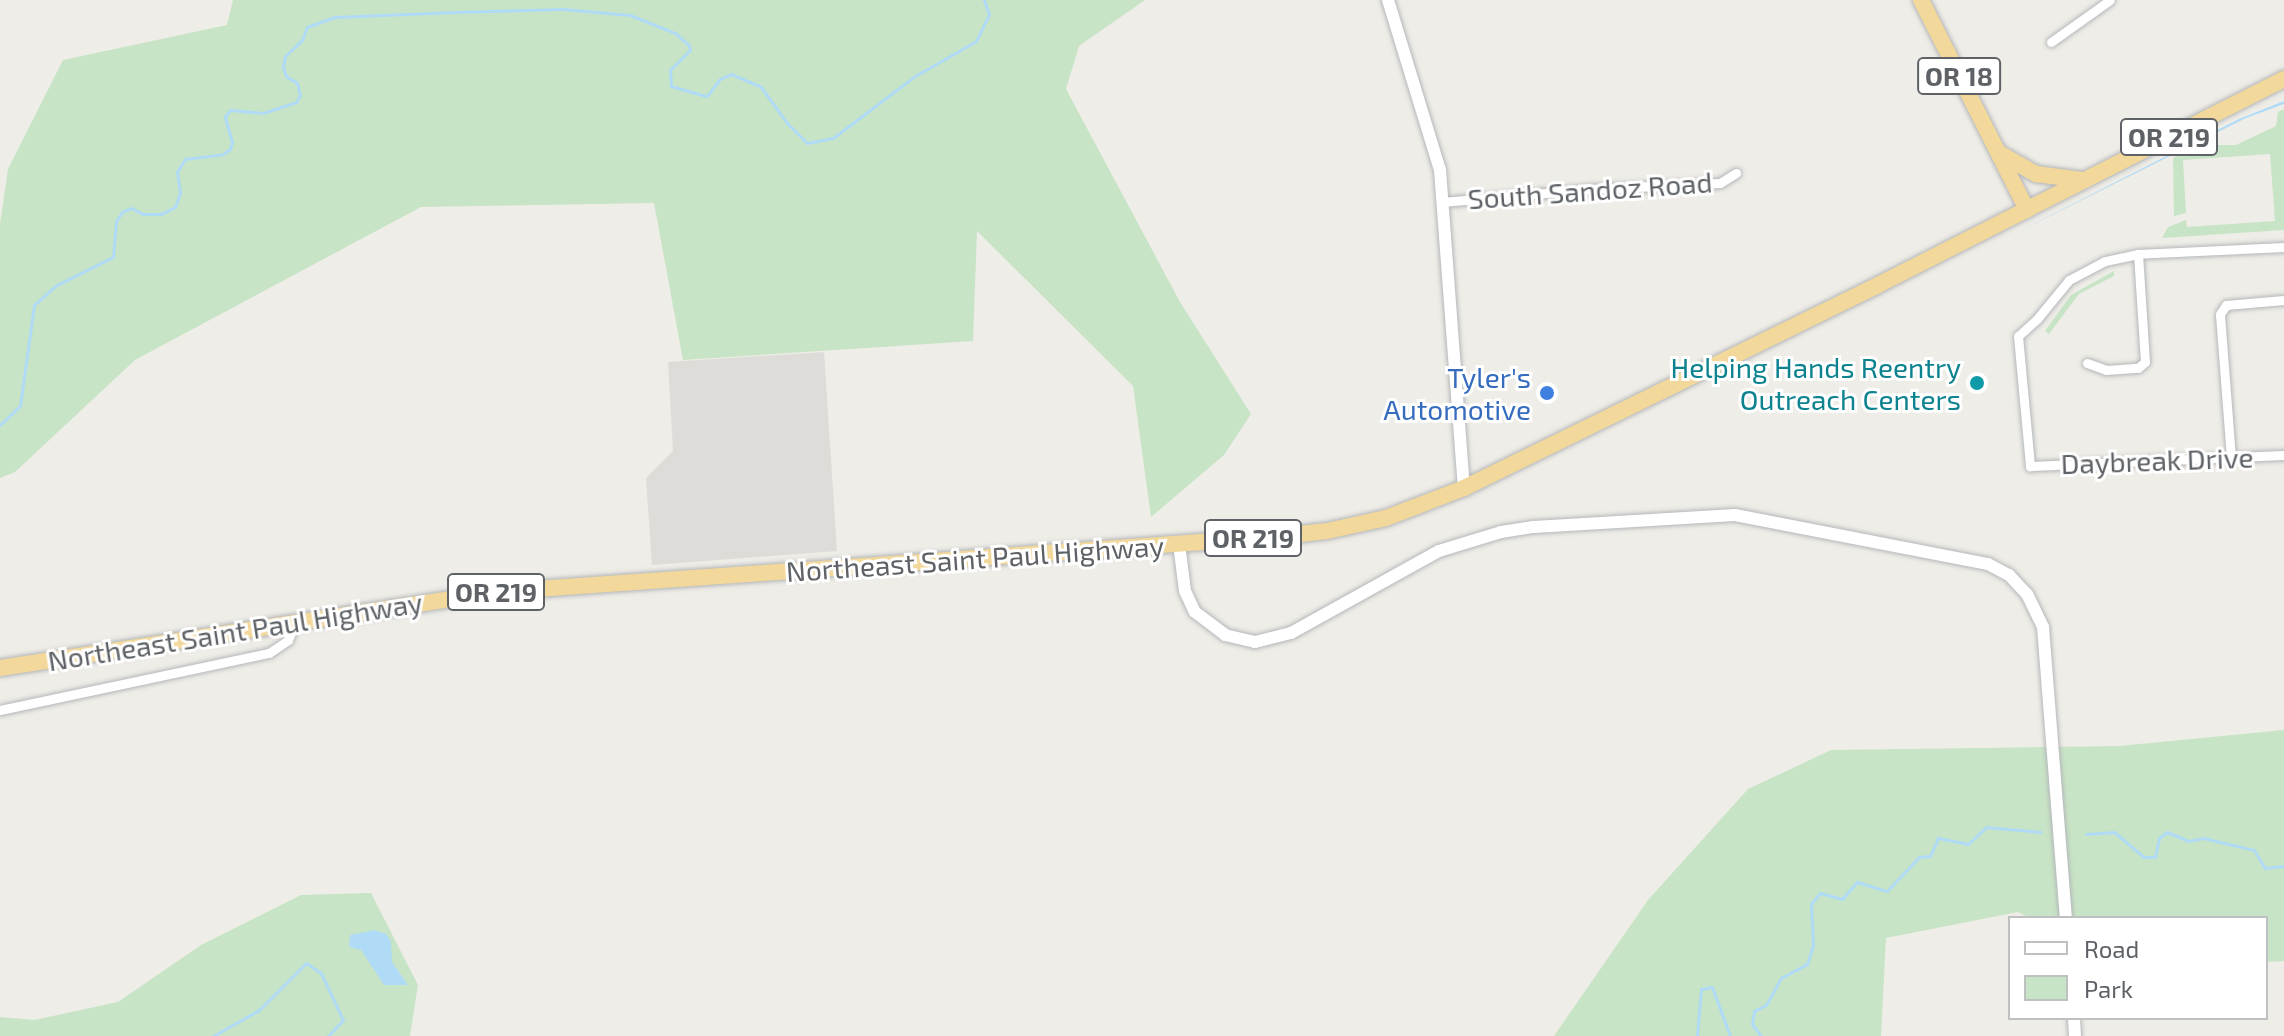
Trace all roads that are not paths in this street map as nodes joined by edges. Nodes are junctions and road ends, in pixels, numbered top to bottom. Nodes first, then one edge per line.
1 (1388, 0) edge
2 (1921, 0) edge
3 (2110, 0) edge
4 (2051, 42) dead end
5 (2284, 79) edge
6 (1998, 152) junction
7 (1736, 173) dead end
8 (2084, 180) junction
9 (1442, 202) junction
10 (2027, 210) junction
11 (2284, 247) edge
12 (2138, 254) junction
13 (2284, 300) edge
14 (2087, 363) dead end
15 (2284, 455) edge
16 (2231, 458) junction
17 (1464, 488) junction
18 (1179, 544) junction
19 (296, 620) junction
20 (0, 668) edge
21 (0, 710) edge
22 (2066, 916) edge

1 - 9 main road
2 - 6 highway, OR 18
3 - 4 street
5 - 8 highway, Northeast Saint Paul Highway / OR 219
6 - 8 highway
6 - 10 highway, OR 18
7 - 9 street, South Sandoz Road
8 - 10 highway, Northeast Saint Paul Highway / OR 219
9 - 17 main road
10 - 17 highway, Northeast Saint Paul Highway / OR 219
11 - 12 street
12 - 14 street
12 - 16 street, Daybreak Drive
13 - 16 street
15 - 16 street, Daybreak Drive
17 - 18 highway, Northeast Saint Paul Highway / OR 219
18 - 19 highway, Northeast Saint Paul Highway / OR 219
18 - 22 main road
19 - 20 highway, Northeast Saint Paul Highway / OR 219
19 - 21 street

